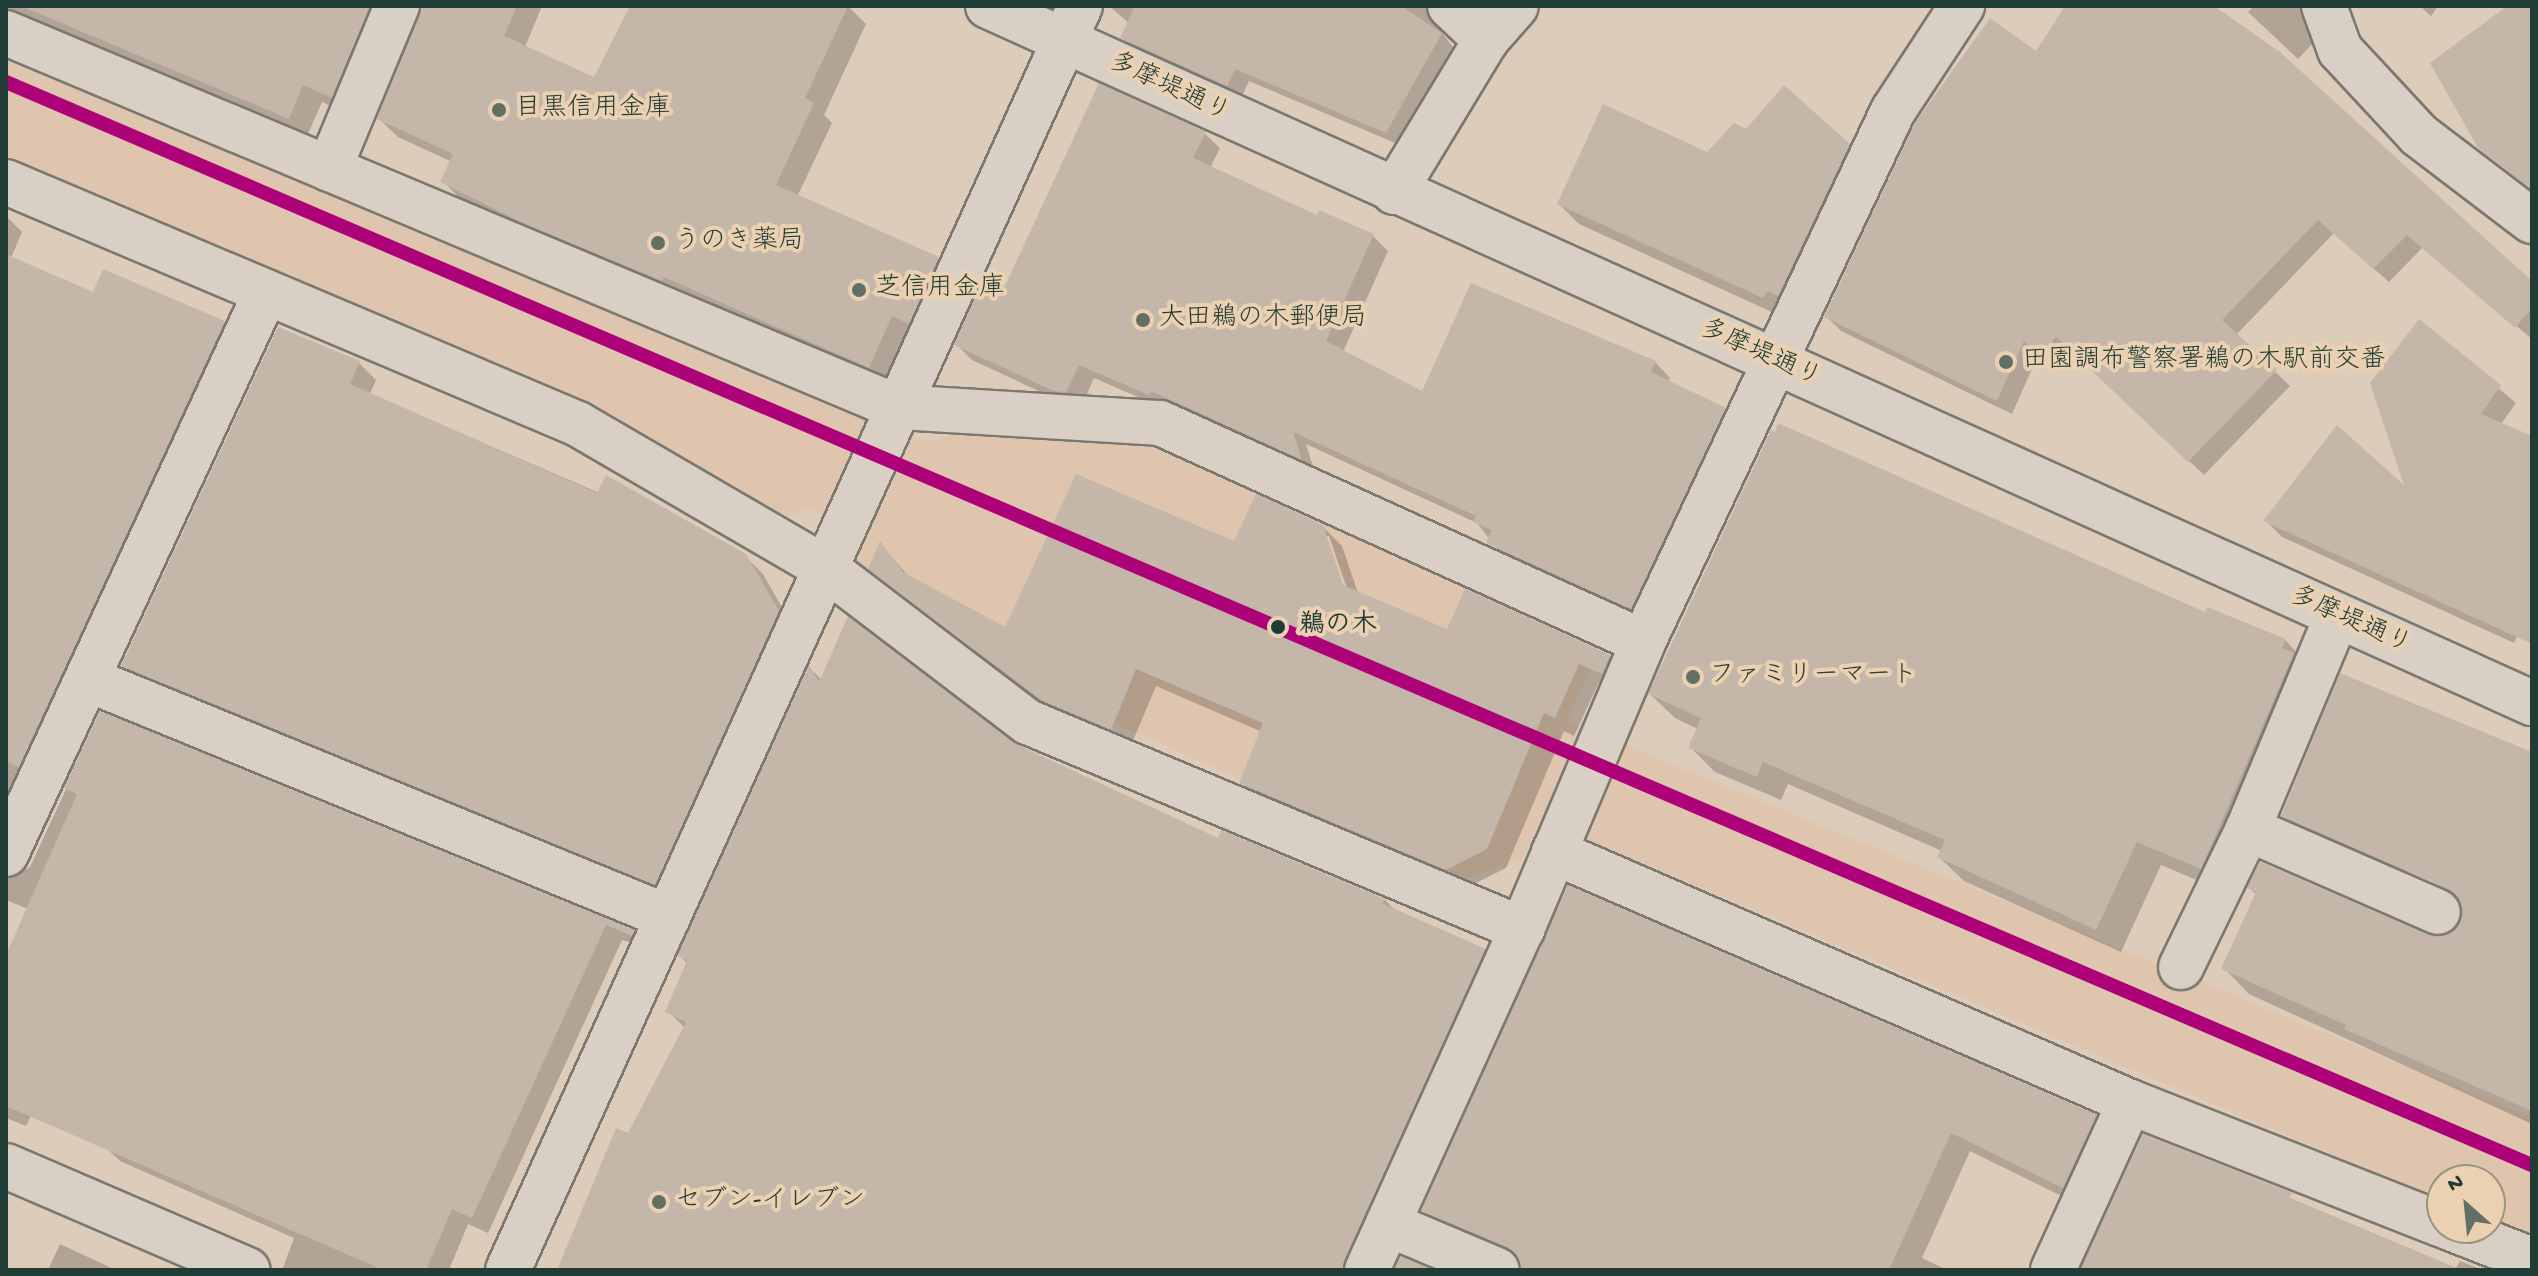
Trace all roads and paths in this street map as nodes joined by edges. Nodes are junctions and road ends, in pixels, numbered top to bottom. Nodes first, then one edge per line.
1 (397, 6) edge
2 (988, 6) edge
3 (1450, 6) edge
4 (1516, 6) edge
5 (1962, 6) edge
6 (2324, 6) edge
7 (1072, 23) edge
8 (6, 33) edge
9 (1486, 40) junction
10 (329, 169) junction
11 (6, 182) edge
12 (1394, 192) junction
13 (2532, 221) edge
14 (266, 292) junction
15 (1776, 363) junction
16 (897, 407) junction
17 (827, 569) junction
18 (2337, 616) junction
19 (1643, 642) junction
20 (87, 679) junction
21 (2532, 703) edge
22 (2248, 829) junction
23 (1554, 852) junction
24 (6, 854) edge
25 (2438, 912) dead end
26 (668, 917) junction
27 (1522, 929) junction
28 (2181, 967) dead end
29 (2130, 1102) junction
30 (6, 1166) edge
31 (2426, 1219) edge
32 (1388, 1224) junction
33 (2491, 1244) edge
34 (2532, 1260) edge
35 (248, 1270) edge
36 (508, 1270) edge
37 (1367, 1270) edge
38 (1497, 1270) edge
39 (2053, 1270) edge

1 - 10 street
2 - 7 street, 多摩堤通り
3 - 9 street
4 - 9 street
5 - 15 street
6 - 13 street
7 - 12 street, 多摩堤通り
7 - 16 street
8 - 10 street
9 - 12 street
10 - 16 street
11 - 14 street
12 - 15 street, 多摩堤通り
14 - 17 street
14 - 20 street
15 - 18 street, 多摩堤通り
15 - 19 street
16 - 17 street
16 - 19 street
17 - 26 street
17 - 27 street
18 - 21 street, 多摩堤通り
18 - 22 street
19 - 23 street
20 - 24 street
20 - 26 street
22 - 25 street
22 - 28 street
23 - 27 street
23 - 29 street
26 - 36 street
27 - 32 street
29 - 31 street
29 - 39 street
30 - 35 street
32 - 37 street
32 - 38 street
33 - 34 street

